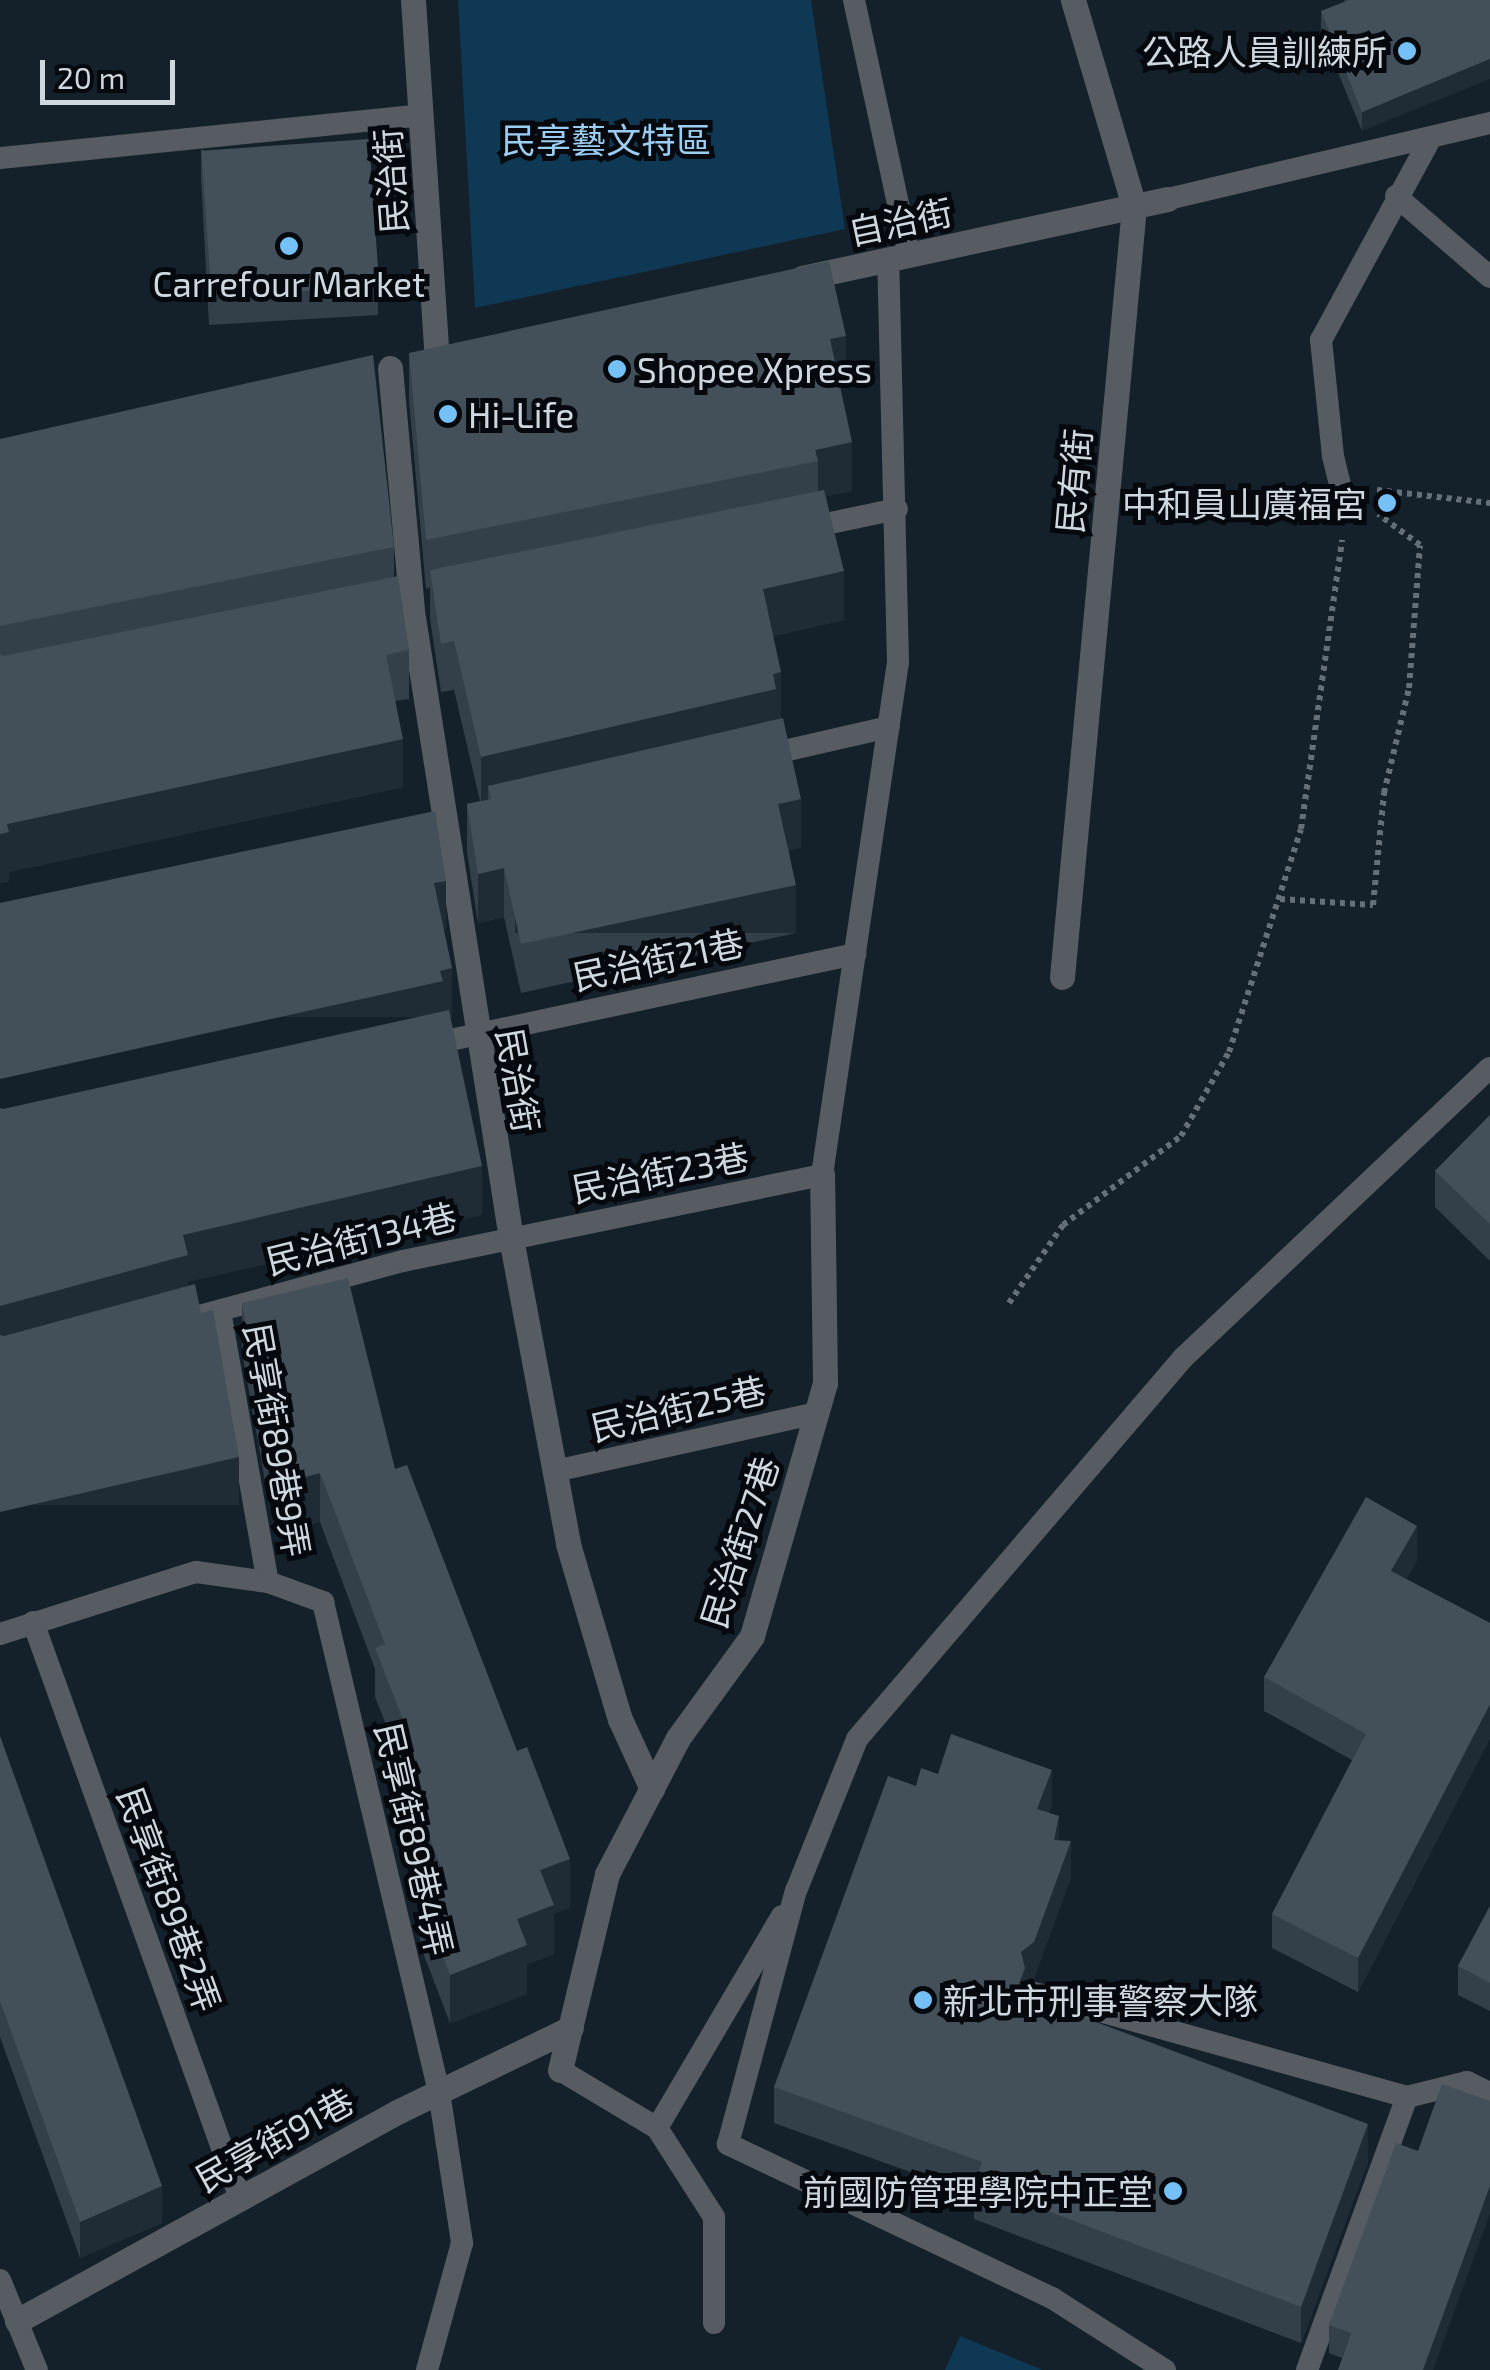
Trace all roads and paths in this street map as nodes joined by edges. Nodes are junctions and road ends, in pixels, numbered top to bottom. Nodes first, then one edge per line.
1 (413, 0) edge
2 (854, 0) edge
3 (1073, 0) edge
4 (421, 115) junction
5 (1490, 123) edge
6 (1428, 142) junction
7 (0, 158) edge
8 (1396, 196) junction
9 (1168, 199) joint
10 (1134, 206) junction
11 (898, 257) junction
12 (1490, 277) edge
13 (775, 284) edge
14 (1343, 498) junction
15 (1490, 503) edge
16 (897, 509) junction
17 (780, 533) edge
18 (888, 727) junction
19 (734, 762) edge
20 (1280, 899) junction
21 (855, 954) junction
22 (1062, 977) dead end
23 (476, 1034) junction
24 (400, 1051) edge
25 (1490, 1068) edge
26 (822, 1175) junction
27 (511, 1238) junction
28 (1009, 1303) dead end
29 (220, 1311) junction
30 (166, 1325) edge
31 (816, 1413) junction
32 (555, 1471) junction
33 (268, 1582) junction
34 (33, 1622) junction
35 (0, 1634) edge
36 (652, 1789) junction
37 (796, 1891) junction
38 (1034, 1993) dead end
39 (570, 2028) junction
40 (560, 2070) joint
41 (440, 2092) junction
42 (1490, 2093) edge
43 (1406, 2096) junction
44 (657, 2128) junction
45 (240, 2198) junction
46 (0, 2280) edge
47 (714, 2323) dead end
48 (8, 2324) edge
49 (37, 2370) edge
50 (427, 2370) edge
51 (1165, 2370) edge
52 (1307, 2370) edge

1 - 4 street, 民治街
2 - 11 lane
3 - 10 street, 民有街
4 - 7 lane
4 - 23 street, 民治街
5 - 6 lane
6 - 8 lane
6 - 9 lane
8 - 12 lane
8 - 14 lane
9 - 10 street, 自治街
10 - 11 street, 自治街
10 - 22 street, 民有街
11 - 13 street, 自治街
11 - 16 lane
14 - 15 path
14 - 20 path
14 - 20 path
16 - 17 lane
16 - 18 lane
18 - 19 lane
18 - 21 lane
20 - 28 path
21 - 23 lane, 民治街21巷
21 - 26 lane
23 - 24 lane, 民治街21巷
23 - 27 street, 民治街
25 - 37 lane
26 - 27 lane, 民治街23巷
26 - 31 street, 民治街27巷
27 - 29 lane, 民治街134巷
27 - 32 street, 民治街
29 - 30 lane, 民治街134巷
29 - 33 lane, 民享街89巷9弄
31 - 32 lane, 民治街25巷
31 - 36 street, 民治街27巷
32 - 36 street, 民治街
33 - 34 lane
33 - 41 lane, 民享街89巷4弄
34 - 35 lane
34 - 45 lane, 民享街89巷2弄
36 - 39 street, 民治街27巷
37 - 44 lane
37 - 51 lane
38 - 43 lane
39 - 40 street, 民治街27巷
39 - 41 street, 民享街91巷
40 - 44 lane
41 - 45 street, 民享街91巷
41 - 50 lane, 民享街89巷4弄
42 - 43 lane
43 - 52 lane
44 - 47 lane
45 - 48 street, 民享街91巷
46 - 48 lane
48 - 49 lane

